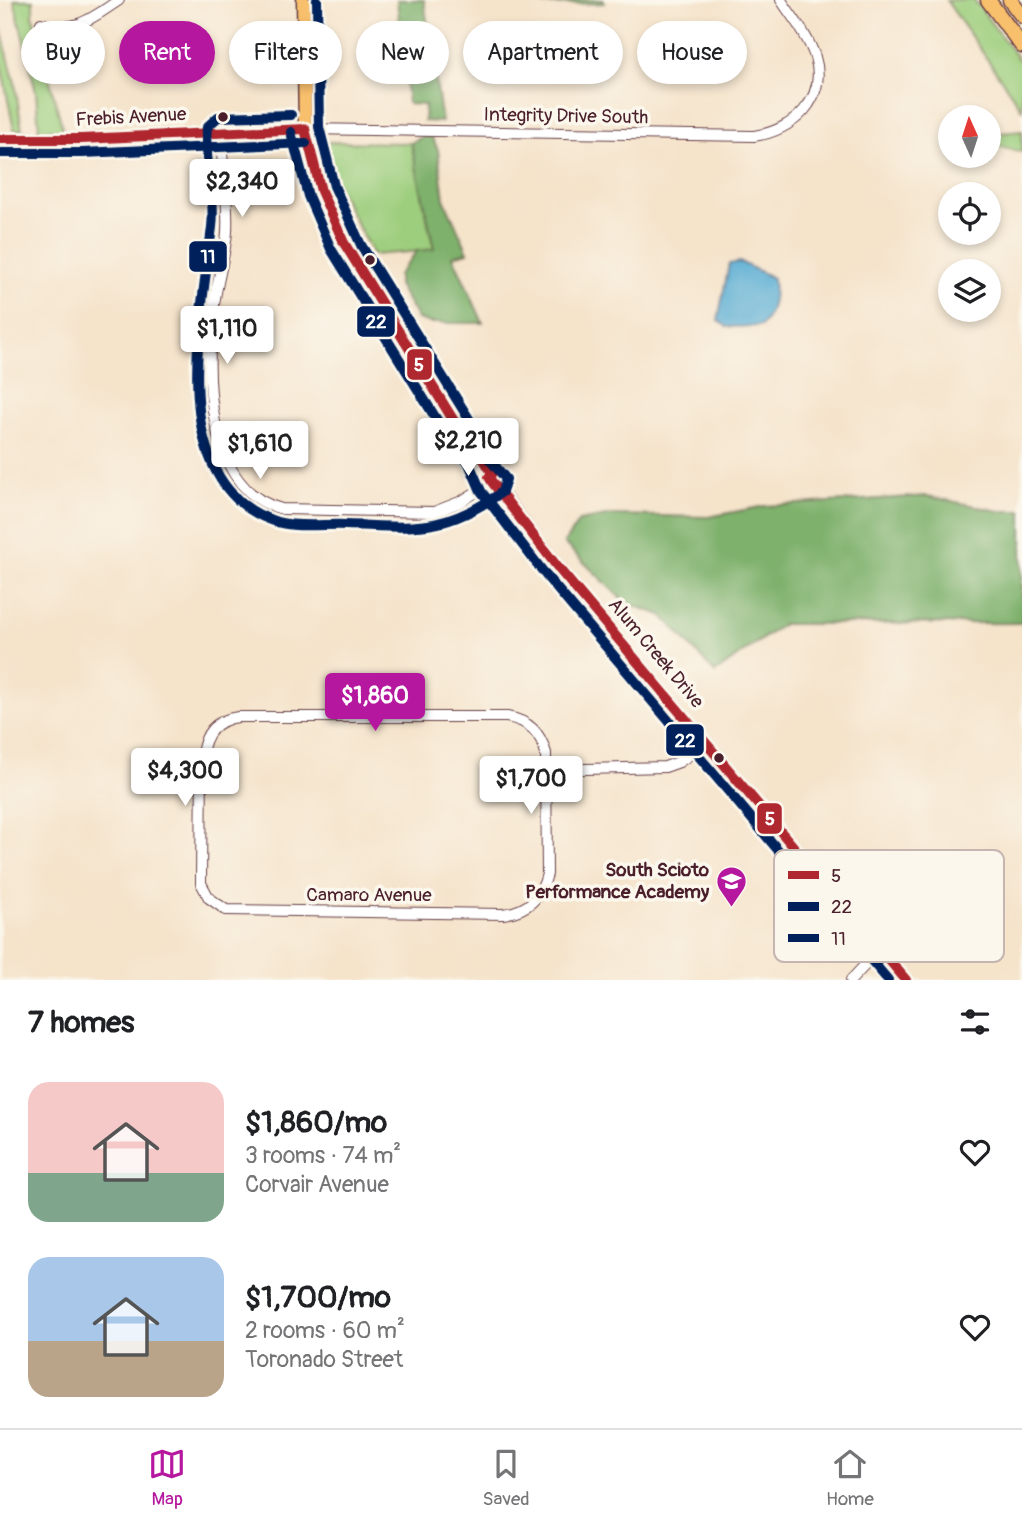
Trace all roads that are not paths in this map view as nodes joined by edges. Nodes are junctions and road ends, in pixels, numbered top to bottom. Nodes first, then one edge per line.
1 (119, 0) edge
2 (303, 0) edge
3 (781, 0) edge
4 (988, 0) edge
5 (1010, 0) edge
6 (1022, 16) edge
7 (88, 21) edge
8 (1022, 46) edge
9 (305, 129) junction
10 (220, 131) junction
11 (0, 139) edge
12 (490, 479) junction
13 (707, 743) junction
14 (547, 770) junction
15 (798, 850) edge
16 (868, 962) edge
17 (892, 962) edge
18 (851, 980) edge
19 (906, 980) edge

1 - 7 street
2 - 9 main road, Alum Creek Drive
3 - 9 street, Integrity Drive South
4 - 8 highway
5 - 6 highway
9 - 10 main road, Frebis Avenue
9 - 12 main road, Alum Creek Drive
10 - 11 main road, Frebis Avenue
10 - 12 street
12 - 13 main road, Alum Creek Drive
13 - 14 street
13 - 15 main road, Alum Creek Drive
14 - 14 street, Camaro Avenue
16 - 18 street
17 - 19 main road, Alum Creek Drive

